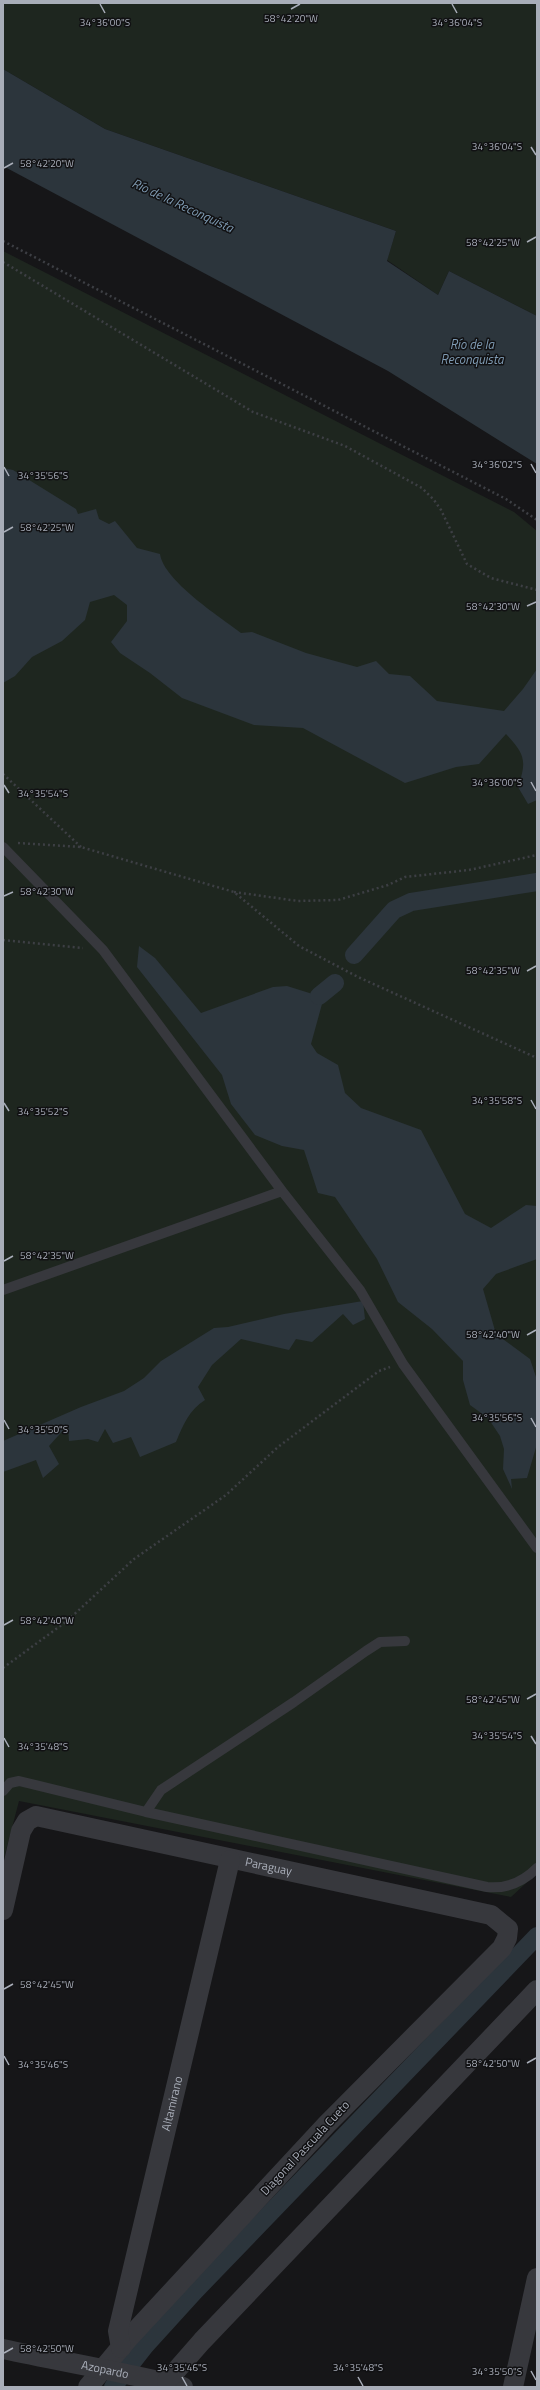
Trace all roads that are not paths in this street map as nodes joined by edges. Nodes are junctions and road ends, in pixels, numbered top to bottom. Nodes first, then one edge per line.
1 (4, 849) edge
2 (282, 1191) junction
3 (3, 1290) edge
4 (537, 1548) edge
5 (405, 1641) dead end
6 (3, 1791) edge
7 (146, 1812) junction
8 (230, 1860) junction
9 (537, 1868) edge
10 (3, 1910) edge
11 (491, 1915) joint
12 (537, 1990) edge
13 (537, 2278) edge
14 (121, 2348) junction
15 (3, 2349) edge
16 (121, 2376) edge
17 (177, 2385) edge
18 (88, 2387) edge
19 (513, 2387) edge

1 - 2 lane
2 - 3 lane
2 - 4 lane
5 - 7 lane
6 - 7 lane
7 - 9 lane
8 - 10 street, Paraguay
8 - 11 street, Paraguay
8 - 14 street, Altamirano
11 - 14 street, Diagonal Pascuala Cueto
12 - 17 street
13 - 19 street
14 - 16 street, Diagonal Pascuala Cueto
15 - 16 street, Azopardo
16 - 17 street, Azopardo
16 - 18 street, Diagonal Pascuala Cueto

